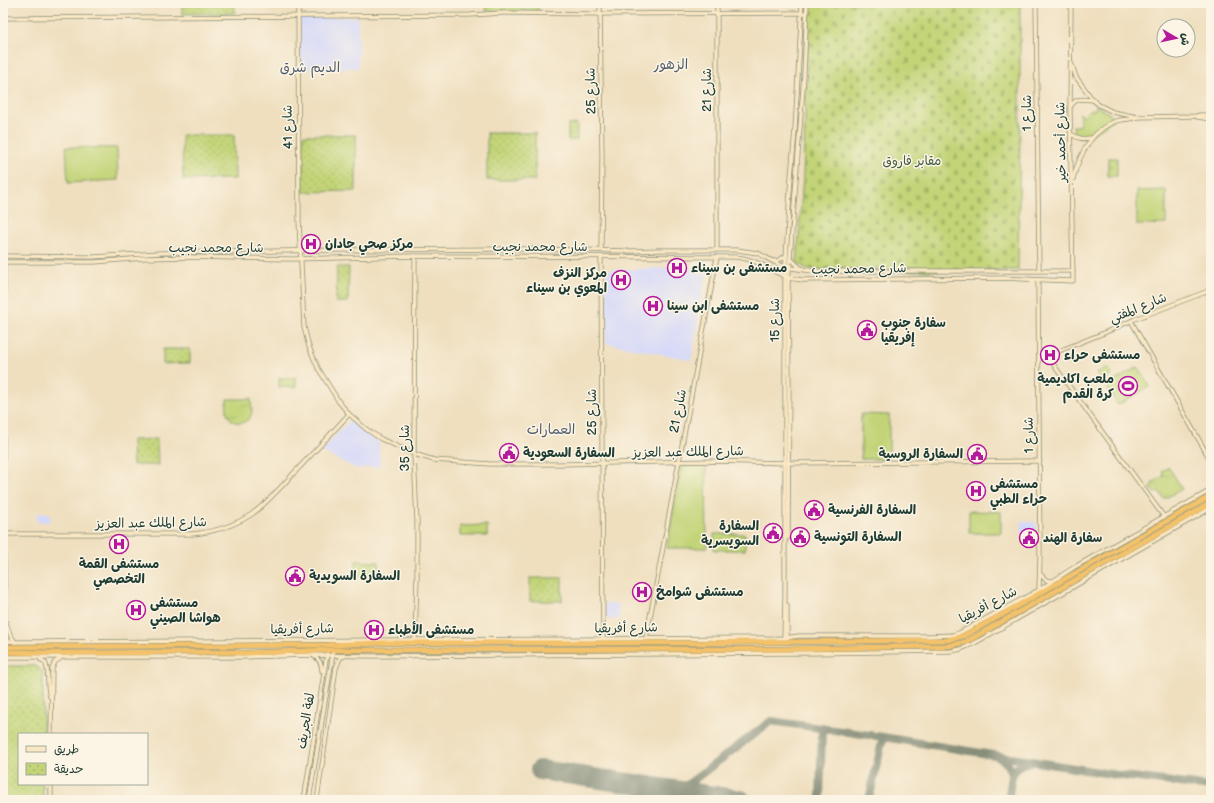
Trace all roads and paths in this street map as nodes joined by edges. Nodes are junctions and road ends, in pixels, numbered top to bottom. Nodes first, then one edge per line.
1 (298, 3) edge
2 (600, 3) edge
3 (717, 3) edge
4 (802, 3) edge
5 (807, 3) edge
6 (1036, 3) edge
7 (1071, 3) edge
8 (807, 12) junction
9 (717, 13) junction
10 (802, 13) junction
11 (600, 14) junction
12 (297, 16) junction
13 (3, 18) edge
14 (1070, 59) junction
15 (1093, 100) junction
16 (1070, 111) junction
17 (1114, 112) junction
18 (1211, 115) edge
19 (1196, 116) junction
20 (1137, 117) junction
21 (1211, 119) edge
22 (1114, 122) junction
23 (1071, 134) junction
24 (1092, 138) junction
25 (3, 140) edge
26 (1071, 184) junction
27 (601, 250) junction
28 (717, 250) junction
29 (299, 251) junction
30 (4, 256) edge
31 (415, 256) junction
32 (786, 256) junction
33 (601, 257) junction
34 (717, 257) junction
35 (300, 259) junction
36 (790, 259) junction
37 (772, 261) junction
38 (3, 262) edge
39 (788, 268) junction
40 (773, 270) junction
41 (804, 270) junction
42 (1039, 270) junction
43 (1073, 270) junction
44 (920, 271) junction
45 (937, 271) junction
46 (787, 277) junction
47 (799, 279) junction
48 (921, 279) junction
49 (937, 279) junction
50 (1038, 280) junction
51 (1073, 281) joint
52 (786, 284) junction
53 (1211, 290) edge
54 (1132, 321) junction
55 (1047, 355) junction
56 (1038, 359) junction
57 (349, 414) junction
58 (414, 454) junction
59 (679, 461) junction
60 (1040, 461) junction
61 (1211, 461) edge
62 (602, 463) junction
63 (786, 463) junction
64 (3, 480) edge
65 (1211, 490) edge
66 (3, 491) edge
67 (1211, 496) edge
68 (1211, 503) edge
69 (1211, 508) edge
70 (1164, 517) junction
71 (4, 534) edge
72 (1040, 573) junction
73 (1052, 581) junction
74 (1039, 590) junction
75 (5, 621) junction
76 (3, 634) edge
77 (415, 639) junction
78 (485, 639) junction
79 (603, 639) junction
80 (646, 639) junction
81 (784, 639) junction
82 (3, 640) edge
83 (249, 641) junction
84 (691, 641) junction
85 (15, 642) junction
86 (794, 642) junction
87 (476, 644) junction
88 (966, 645) junction
89 (179, 646) junction
90 (244, 646) junction
91 (3, 647) edge
92 (794, 648) junction
93 (462, 649) junction
94 (782, 649) junction
95 (330, 650) junction
96 (3, 652) edge
97 (180, 652) junction
98 (243, 652) junction
99 (124, 654) junction
100 (456, 654) junction
101 (311, 655) junction
102 (344, 655) junction
103 (3, 657) edge
104 (250, 657) junction
105 (35, 658) junction
106 (61, 658) junction
107 (323, 675) junction
108 (51, 700) junction
109 (51, 733) edge
110 (51, 785) edge
111 (51, 800) edge
112 (304, 800) edge
113 (309, 800) edge
114 (317, 800) edge

1 - 12 street, شارع 41
2 - 11 street, شارع 25
3 - 9 street, شارع 21
4 - 10 street, شارع 15
5 - 8 street, شارع 15
6 - 42 street, شارع 1
7 - 14 street, شارع أحمد خير
8 - 10 street
8 - 36 street, شارع 15
9 - 10 street
9 - 11 street
9 - 28 street, شارع 21
10 - 32 street, شارع 15
11 - 12 street
11 - 27 street, شارع 25
12 - 13 street
12 - 29 street, شارع 41
14 - 15 street
14 - 16 street, شارع أحمد خير
15 - 16 street
15 - 17 street
16 - 23 street, شارع أحمد خير
17 - 20 street
17 - 22 street
18 - 19 street
19 - 20 street
19 - 21 street
20 - 22 street
22 - 24 street
23 - 24 street
23 - 26 street, شارع أحمد خير
24 - 26 street
25 - 30 street
26 - 43 street, شارع أحمد خير
27 - 28 street, شارع محمد نجيب
27 - 29 street, شارع محمد نجيب
28 - 37 street, شارع محمد نجيب
29 - 30 street, شارع محمد نجيب
29 - 35 street, شارع 41
30 - 38 street
31 - 33 street, شارع محمد نجيب
31 - 35 street, شارع محمد نجيب
31 - 58 street, شارع 35
32 - 37 street
32 - 39 street, شارع 15
33 - 34 street, شارع محمد نجيب
33 - 62 street, شارع 25
34 - 40 street, شارع محمد نجيب
34 - 59 street, شارع 21
35 - 38 street, شارع محمد نجيب
35 - 57 street, شارع الملك عبد العزيز
36 - 39 street, شارع 15
36 - 41 street
37 - 39 street, شارع محمد نجيب
38 - 64 street
39 - 41 street, شارع محمد نجيب
39 - 46 street, شارع 15
40 - 46 street, شارع محمد نجيب
40 - 52 street
41 - 44 street, شارع محمد نجيب
42 - 43 street, شارع محمد نجيب
42 - 45 street, شارع محمد نجيب
43 - 51 street, شارع أحمد خير
44 - 45 street, شارع محمد نجيب
44 - 48 street
45 - 49 street
46 - 47 street, شارع محمد نجيب
46 - 52 street, شارع 15
47 - 48 street, شارع محمد نجيب
47 - 52 street
48 - 49 street, شارع محمد نجيب
49 - 50 street, شارع محمد نجيب
50 - 51 street, شارع محمد نجيب
50 - 56 street, شارع 1
52 - 63 street, شارع 15
53 - 54 street, شارع المفتي
54 - 55 street, شارع المفتي
54 - 61 street
55 - 56 street, شارع المفتي
55 - 70 street
56 - 60 street, شارع 1
57 - 58 street, شارع الملك عبد العزيز
57 - 71 street, شارع الملك عبد العزيز
58 - 62 street, شارع الملك عبد العزيز
58 - 77 street, شارع 35
59 - 62 street, شارع الملك عبد العزيز
59 - 63 street, شارع الملك عبد العزيز
59 - 80 street, شارع 21
60 - 63 street, شارع الملك عبد العزيز
60 - 72 street, شارع 1
62 - 79 street, شارع 25
63 - 81 street, شارع 15
65 - 70 street, شارع أفريقيا
66 - 71 street
67 - 86 highway, شارع أفريقيا
68 - 88 highway, شارع أفريقيا
69 - 88 street, شارع أفريقيا
70 - 73 street, شارع أفريقيا
71 - 75 street
72 - 73 street
72 - 74 street, شارع 1
73 - 74 street, شارع أفريقيا
74 - 81 street, شارع أفريقيا
75 - 76 street
75 - 85 street
77 - 78 street, شارع أفريقيا
77 - 83 street, شارع أفريقيا
78 - 79 street, شارع أفريقيا
78 - 87 highway
79 - 80 street, شارع أفريقيا
80 - 84 street, شارع أفريقيا
81 - 84 highway, شارع أفريقيا
81 - 86 highway, شارع أفريقيا
81 - 94 highway
82 - 85 street, شارع أفريقيا
83 - 85 street, شارع أفريقيا
83 - 90 highway
84 - 87 highway, شارع أفريقيا
86 - 92 highway
87 - 95 highway, شارع أفريقيا
88 - 92 highway, شارع أفريقيا
88 - 100 street, شارع أفريقيا
89 - 90 highway, شارع أفريقيا
89 - 91 highway, شارع أفريقيا
89 - 97 highway
90 - 95 highway, شارع أفريقيا
92 - 94 highway, شارع أفريقيا
93 - 94 highway, شارع أفريقيا
93 - 95 highway, شارع أفريقيا
93 - 100 highway
95 - 98 highway, شارع أفريقيا
95 - 101 street, شارع أفريقيا
95 - 102 street, شارع أفريقيا
95 - 107 street, لفة الجريف
95 - 113 street
96 - 99 highway, شارع أفريقيا
97 - 98 highway, شارع أفريقيا
97 - 99 highway, شارع أفريقيا
98 - 104 highway
99 - 104 street, شارع أفريقيا
99 - 106 street, شارع أفريقيا
100 - 102 street, شارع أفريقيا
101 - 104 street, شارع أفريقيا
101 - 107 street
102 - 114 street
103 - 105 street, شارع أفريقيا
105 - 106 street, شارع أفريقيا
105 - 108 street
106 - 108 street
107 - 112 street, لفة الجريف
108 - 109 street
110 - 111 street

